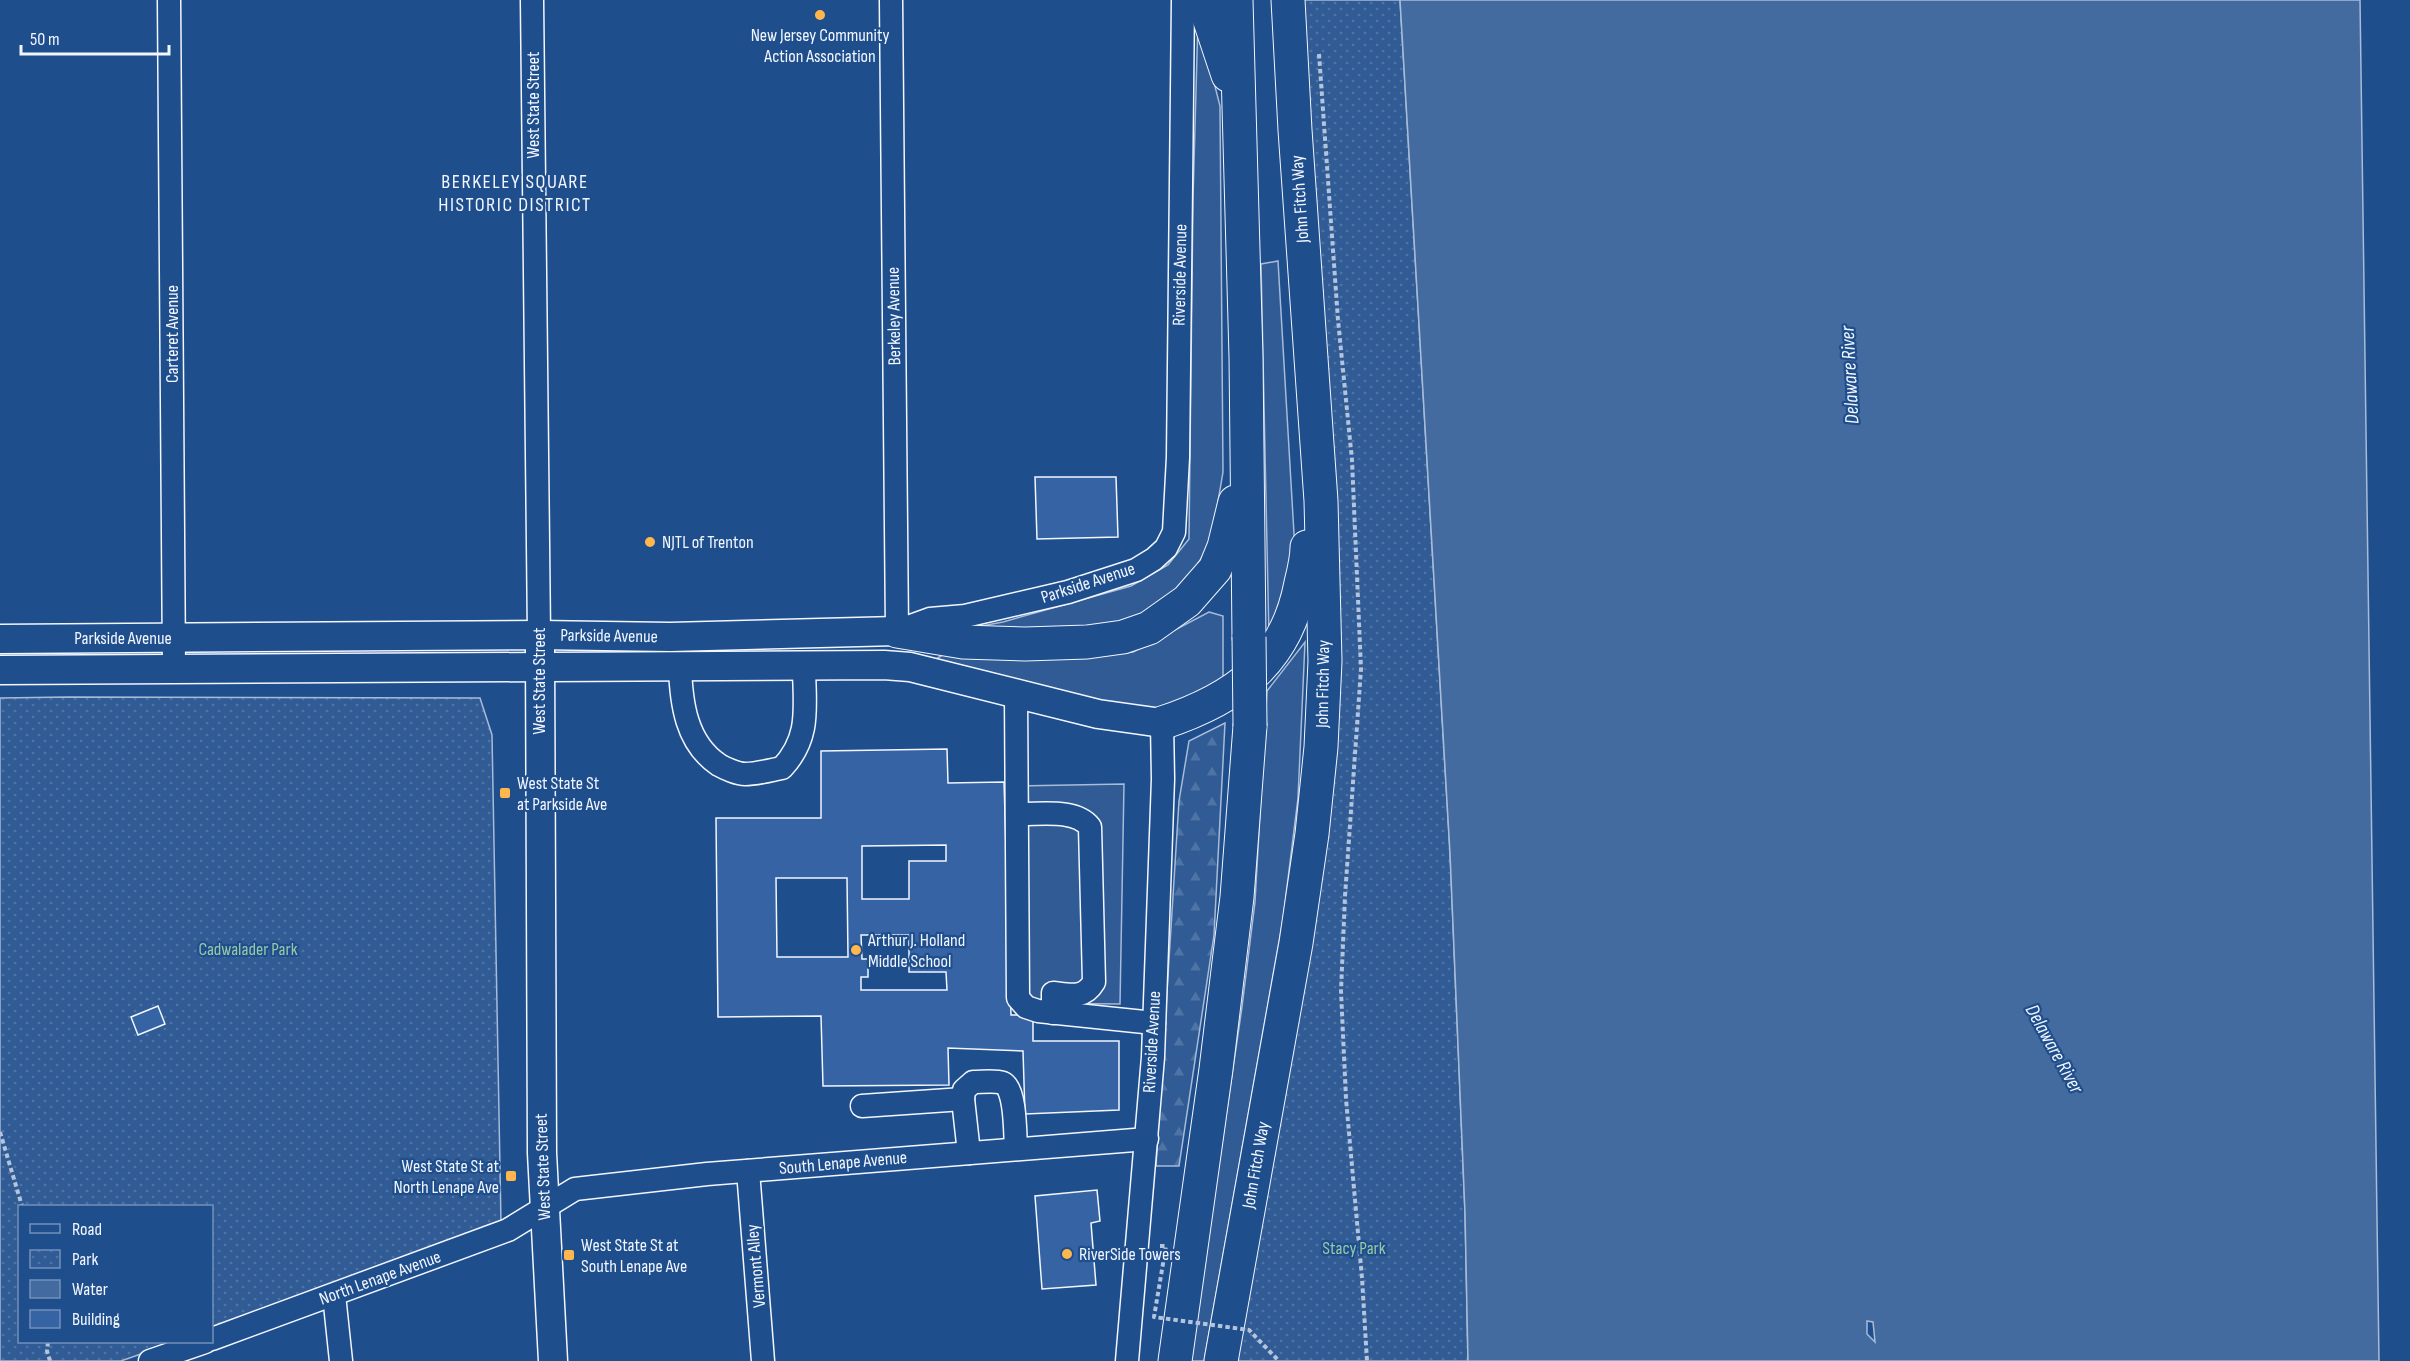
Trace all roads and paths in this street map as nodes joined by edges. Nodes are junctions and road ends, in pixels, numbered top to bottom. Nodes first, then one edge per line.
1 (169, 0) edge
2 (532, 0) edge
3 (891, 0) edge
4 (1183, 0) edge
5 (1203, 0) edge
6 (1236, 0) edge
7 (1288, 0) edge
8 (1239, 111) junction
9 (1310, 336) junction
10 (1246, 459) junction
11 (1166, 548) joint
12 (897, 631) junction
13 (540, 635) junction
14 (174, 638) junction
15 (0, 639) edge
16 (804, 664) junction
17 (680, 666) junction
18 (540, 667) junction
19 (174, 668) junction
20 (0, 670) edge
21 (1016, 694) junction
22 (1162, 723) junction
23 (1017, 814) junction
24 (1053, 1013) junction
25 (1154, 1023) junction
26 (963, 1099) junction
27 (862, 1106) dead end
28 (0, 1132) edge
29 (1147, 1139) junction
30 (1016, 1149) junction
31 (969, 1153) junction
32 (748, 1171) junction
33 (22, 1205) edge
34 (544, 1206) junction
35 (1194, 1223) junction
36 (1160, 1246) dead end
37 (334, 1294) junction
38 (213, 1339) edge
39 (48, 1343) edge
40 (200, 1343) edge
41 (50, 1361) edge
42 (150, 1361) edge
43 (340, 1361) edge
44 (553, 1361) edge
45 (764, 1361) edge
46 (1127, 1361) edge
47 (1160, 1361) edge
48 (1175, 1361) edge
49 (1221, 1361) edge
50 (1279, 1361) edge

1 - 14 street, Carteret Avenue
2 - 13 street, West State Street
3 - 12 street, Berkeley Avenue
4 - 11 street, Riverside Avenue
5 - 8 highway
6 - 8 highway
7 - 9 highway, John Fitch Way
8 - 10 highway
9 - 22 highway
9 - 49 highway, John Fitch Way
10 - 12 highway
10 - 35 highway, bridge
11 - 12 street, Parkside Avenue
12 - 13 main road, Parkside Avenue
13 - 14 main road, Parkside Avenue
13 - 18 main road, West State Street
14 - 15 main road, Parkside Avenue
14 - 19 street, Carteret Avenue
16 - 17 main road, Parkside Avenue
16 - 17 street
16 - 21 main road, Parkside Avenue
17 - 18 main road, Parkside Avenue
18 - 19 main road, Parkside Avenue
18 - 34 main road, West State Street
19 - 20 main road, Parkside Avenue
21 - 22 main road, Parkside Avenue
21 - 23 street
22 - 25 street, Riverside Avenue
23 - 24 street
23 - 24 street
24 - 25 street
25 - 29 street, Riverside Avenue
26 - 27 street
26 - 30 street
26 - 31 street
28 - 33 path
29 - 30 street, South Lenape Avenue
29 - 46 street, Riverside Avenue
30 - 31 street, South Lenape Avenue
31 - 32 street, South Lenape Avenue
32 - 34 street, South Lenape Avenue
32 - 45 street, Vermont Alley
34 - 37 street, North Lenape Avenue
34 - 44 main road, West State Street
35 - 47 highway
35 - 48 highway
36 - 50 path, bridge
37 - 38 street, North Lenape Avenue
37 - 43 street
39 - 41 path
40 - 42 street

